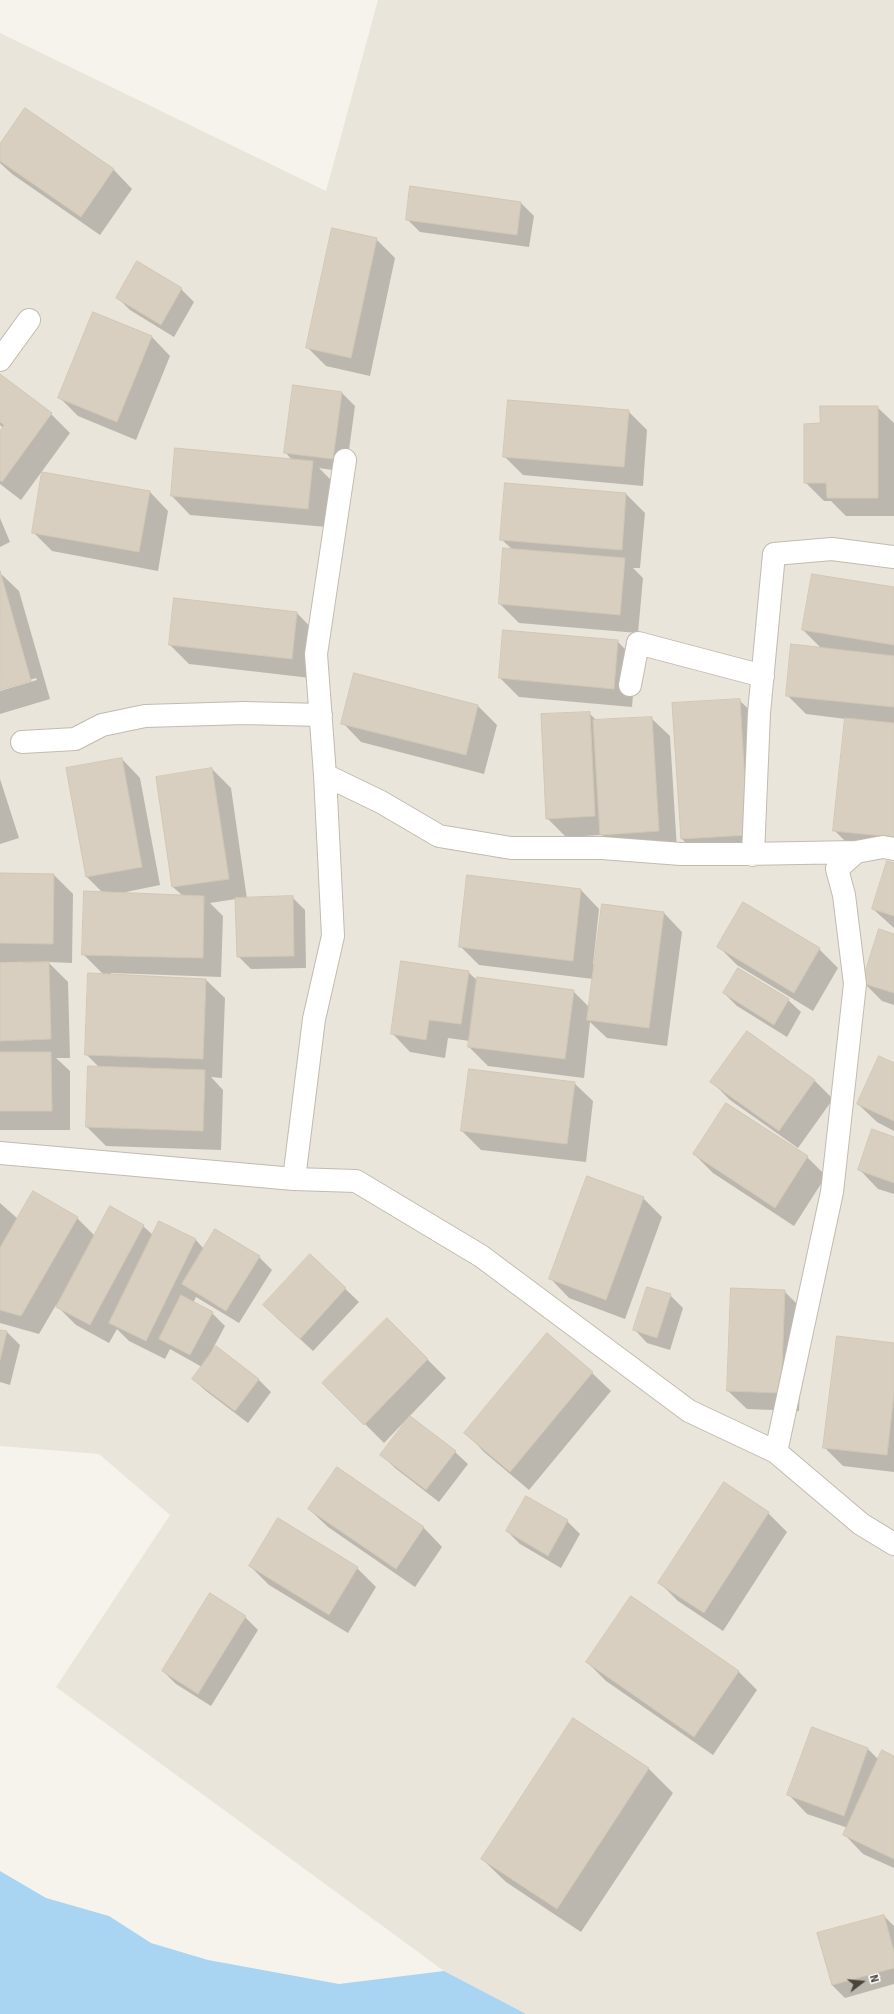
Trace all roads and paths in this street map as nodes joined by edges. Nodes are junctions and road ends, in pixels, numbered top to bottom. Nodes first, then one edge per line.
1 (29, 320) dead end
2 (0, 360) edge
3 (345, 460) dead end
4 (894, 557) edge
5 (763, 676) junction
6 (630, 685) dead end
7 (322, 715) junction
8 (22, 742) dead end
9 (325, 774) junction
10 (894, 849) edge
11 (856, 852) junction
12 (753, 854) junction
13 (0, 1152) edge
14 (294, 1179) junction
15 (776, 1452) junction
16 (894, 1544) edge

1 - 2 street
3 - 7 street
4 - 5 street
5 - 6 street
5 - 12 street
7 - 8 street
7 - 9 street
9 - 12 street
9 - 14 street
10 - 11 street
11 - 12 street
11 - 15 street
13 - 14 street
14 - 15 street
15 - 16 street

